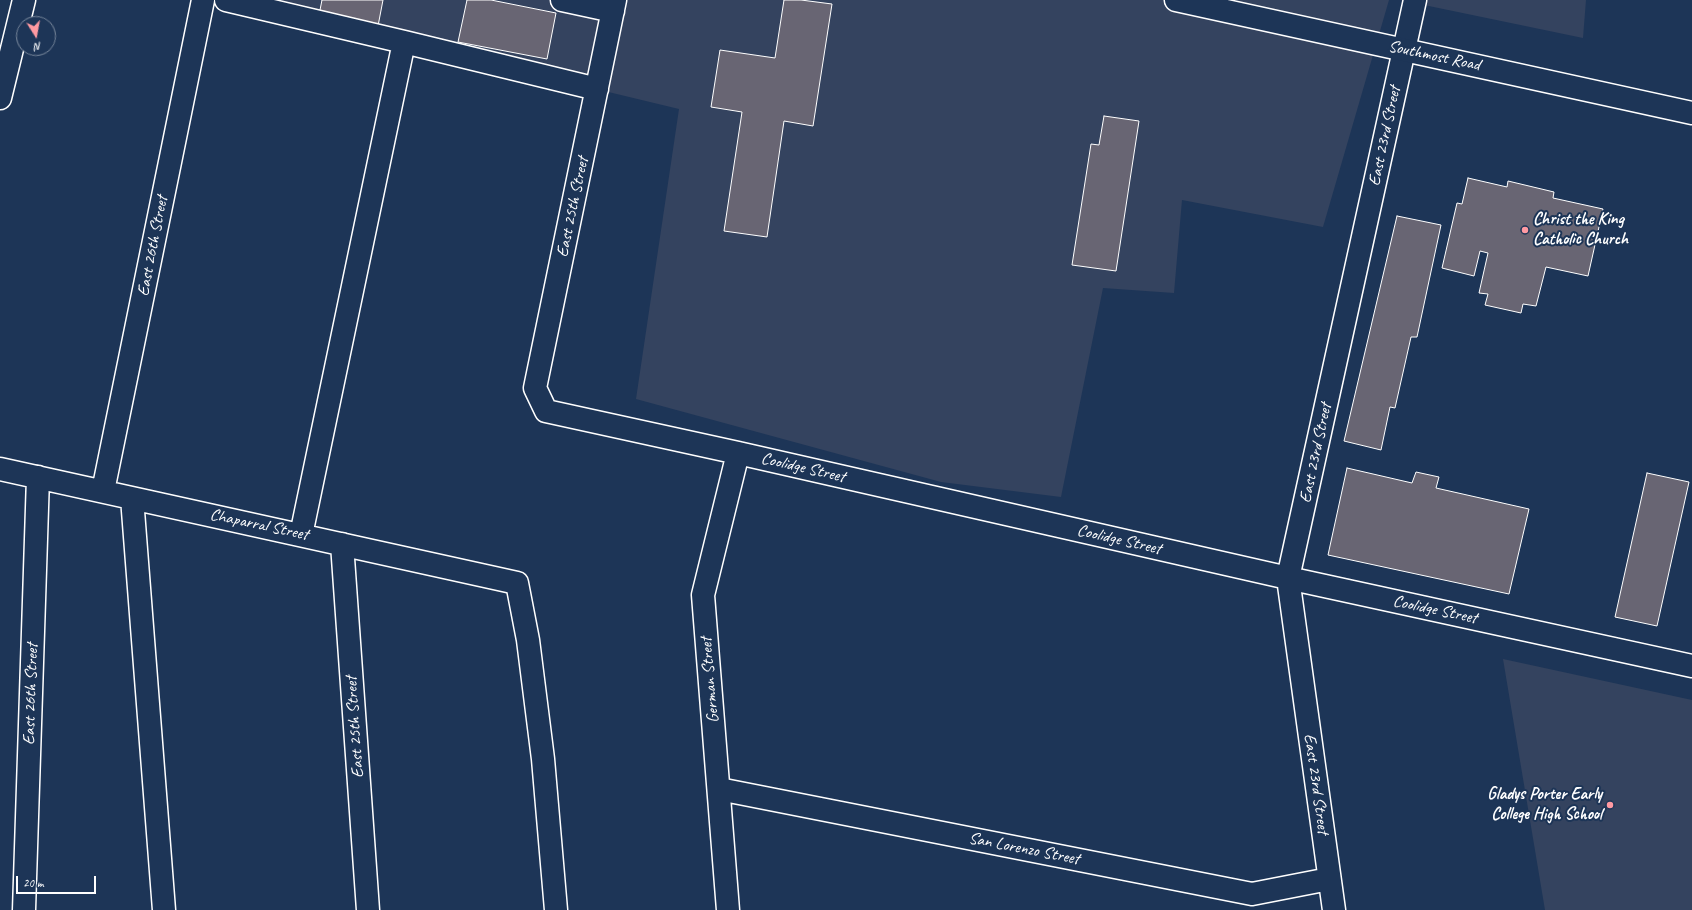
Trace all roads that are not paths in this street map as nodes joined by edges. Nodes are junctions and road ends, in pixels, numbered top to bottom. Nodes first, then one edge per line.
1 (24, 0) edge
2 (203, 0) edge
3 (226, 0) edge
4 (562, 0) edge
5 (1176, 0) edge
6 (1415, 0) edge
7 (614, 5) edge
8 (404, 42) junction
9 (1404, 50) junction
10 (597, 89) junction
11 (0, 98) edge
12 (1692, 113) edge
13 (546, 411) joint
14 (738, 453) junction
15 (0, 469) edge
16 (38, 477) junction
17 (103, 491) junction
18 (132, 498) junction
19 (300, 535) junction
20 (342, 544) junction
21 (1288, 578) junction
22 (1692, 666) edge
23 (719, 789) junction
24 (1329, 879) junction
25 (24, 910) edge
26 (164, 910) edge
27 (368, 910) edge
28 (556, 910) edge
29 (728, 910) edge
30 (1334, 910) edge

1 - 11 street
2 - 17 street, East 26th Street
3 - 8 street
4 - 7 street
5 - 9 street, Southmost Road
6 - 9 street, East 23rd Street
7 - 10 street, East 25th Street
8 - 10 street
8 - 19 street
9 - 12 street, Southmost Road
9 - 21 street, East 23rd Street
10 - 13 street, East 25th Street
13 - 14 street, Coolidge Street
14 - 21 street, Coolidge Street
14 - 23 street, German Street
15 - 16 street, Chaparral Street
16 - 17 street, Chaparral Street
16 - 25 street, East 26th Street
17 - 18 street, Chaparral Street
18 - 19 street, Chaparral Street
18 - 26 street
19 - 20 street, Chaparral Street
20 - 27 street, East 25th Street
20 - 28 street, Chaparral Street
21 - 22 street, Coolidge Street
21 - 24 street, East 23rd Street
23 - 24 street, San Lorenzo Street
23 - 29 street, German Street
24 - 30 street, East 23rd Street

